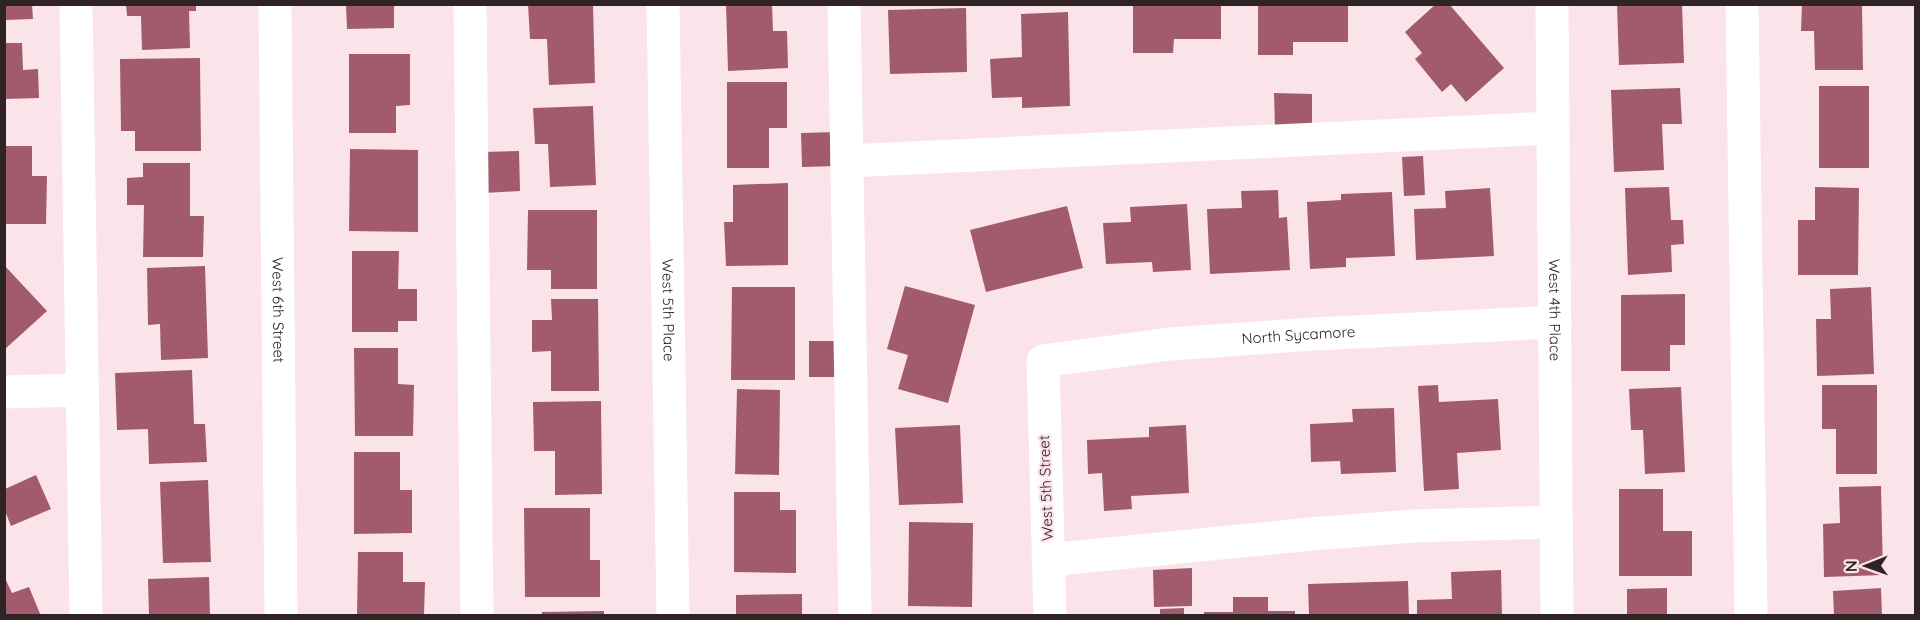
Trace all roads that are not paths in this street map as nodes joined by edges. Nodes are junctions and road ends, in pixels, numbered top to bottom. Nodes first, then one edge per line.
1 (76, 4) edge
2 (275, 4) edge
3 (470, 4) edge
4 (663, 4) edge
5 (844, 4) edge
6 (1552, 4) edge
7 (1742, 4) edge
8 (1553, 128) junction
9 (847, 161) junction
10 (1555, 322) junction
11 (1043, 361) joint
12 (82, 390) junction
13 (4, 392) edge
14 (1556, 522) junction
15 (1048, 560) junction
16 (86, 615) edge
17 (281, 615) edge
18 (477, 615) edge
19 (673, 615) edge
20 (855, 615) edge
21 (1050, 615) edge
22 (1557, 615) edge
23 (1751, 615) edge

1 - 12 street
2 - 17 street, West 6th Street
3 - 18 street
4 - 19 street, West 5th Place
5 - 9 street
6 - 8 street, West 4th Place
7 - 23 street
8 - 9 street
8 - 10 street, West 4th Place
9 - 20 street
10 - 11 street, North Sycamore
10 - 14 street, West 4th Place
11 - 15 street, West 5th Street
12 - 13 street
12 - 16 street
14 - 15 street
14 - 22 street, West 4th Place
15 - 21 street, West 5th Street

